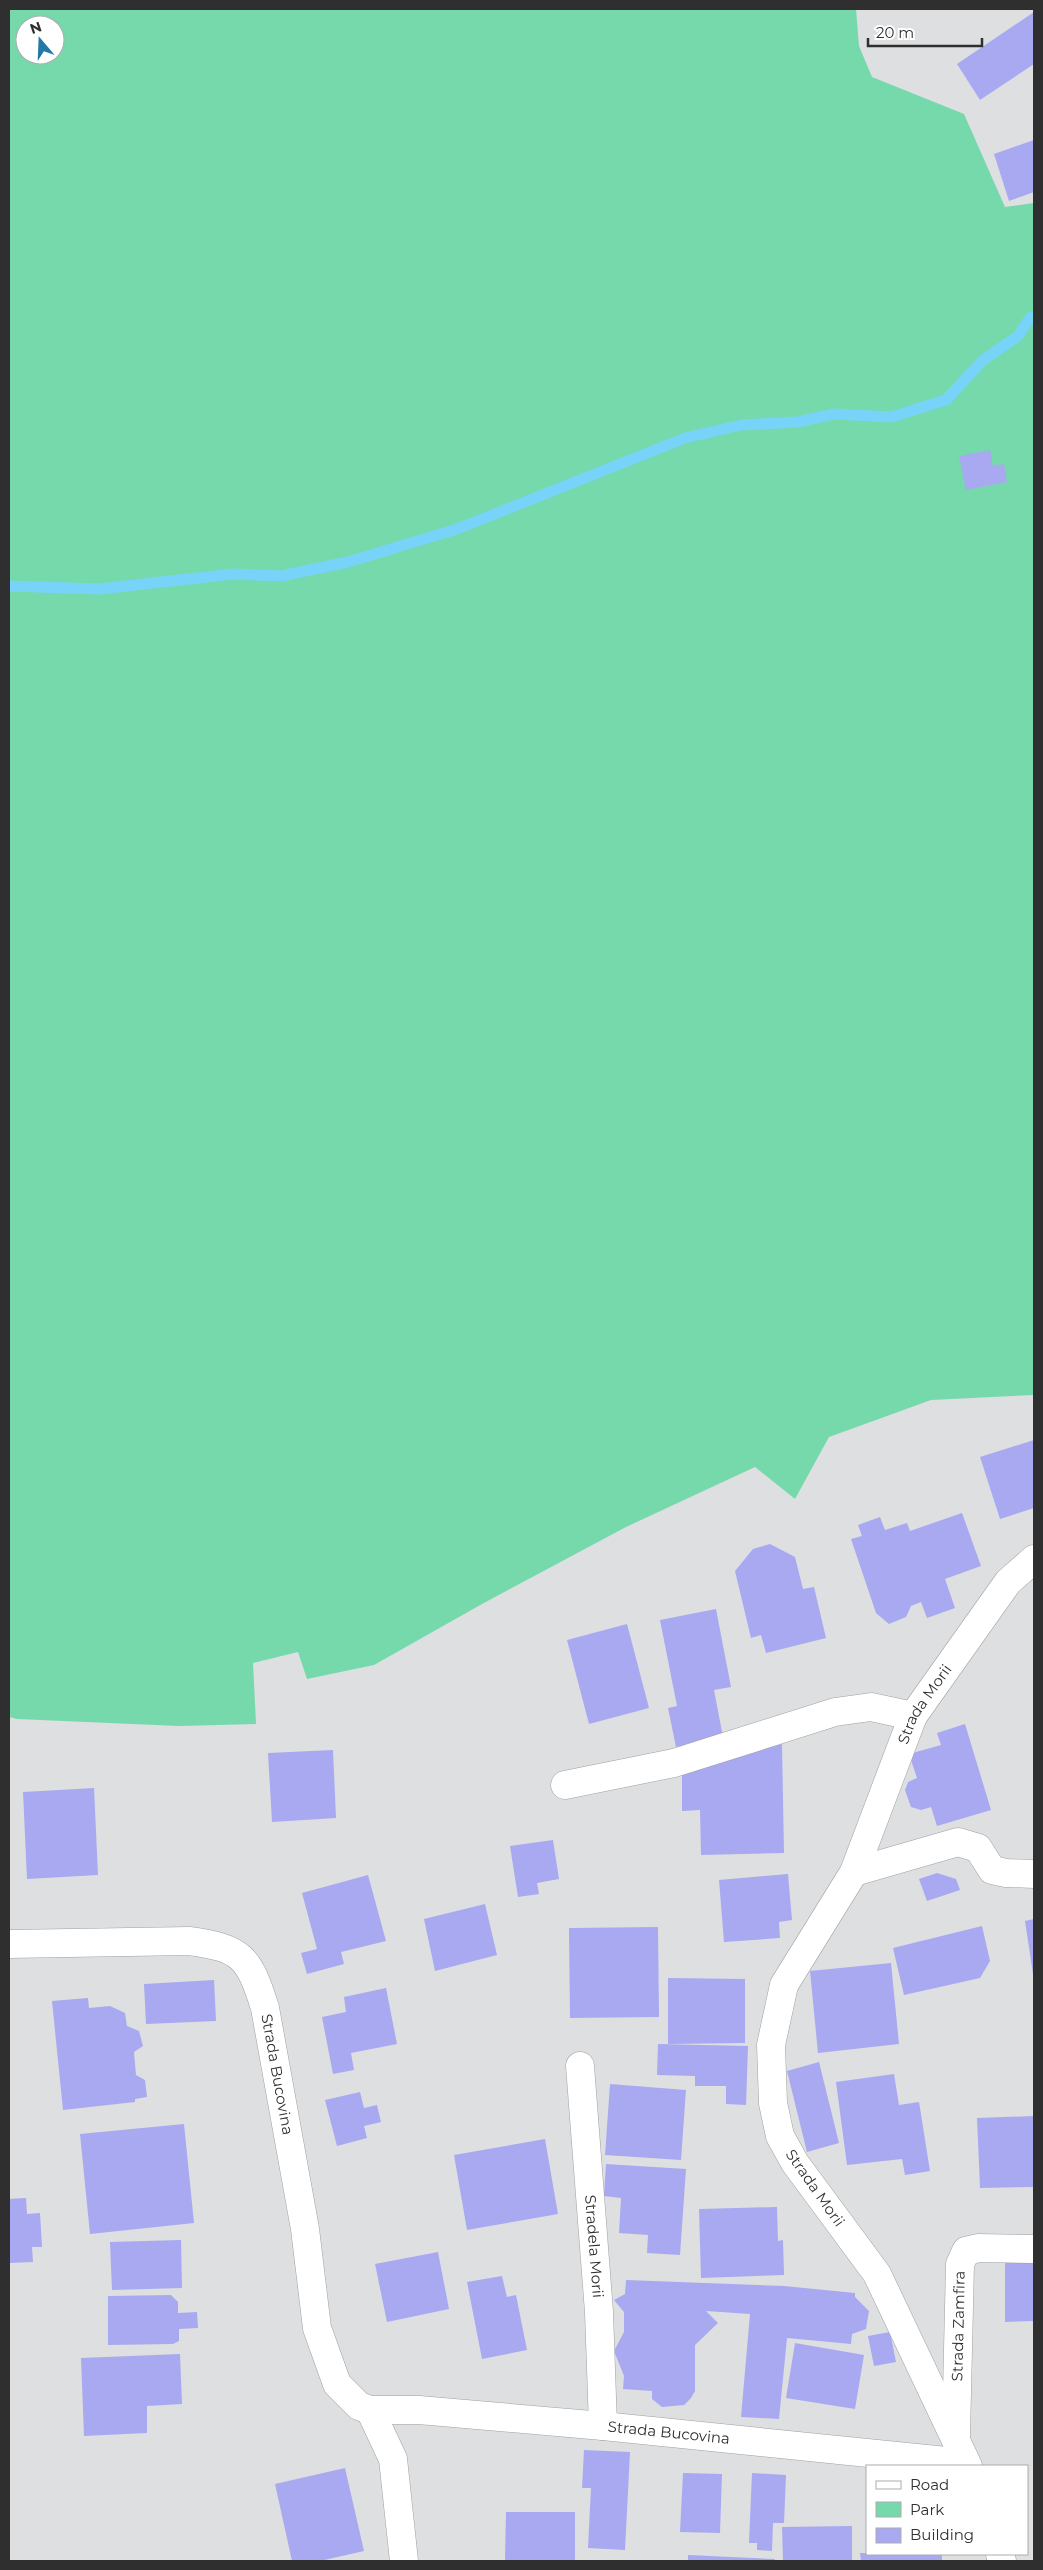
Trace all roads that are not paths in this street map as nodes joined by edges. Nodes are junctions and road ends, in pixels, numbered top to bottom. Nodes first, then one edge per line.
1 (1034, 1559) edge
2 (913, 1716) junction
3 (565, 1785) dead end
4 (854, 1872) junction
5 (1034, 1874) edge
6 (9, 1944) edge
7 (580, 2066) dead end
8 (1034, 2249) edge
9 (370, 2410) junction
10 (603, 2426) junction
11 (963, 2457) edge
12 (404, 2561) edge

1 - 2 street, Strada Morii
2 - 3 street
2 - 4 street, Strada Morii
4 - 5 street
4 - 11 street, Strada Morii
6 - 9 street, Strada Bucovina
7 - 10 street, Stradela Morii
8 - 11 street, Strada Zamfira
9 - 10 street, Strada Bucovina
9 - 12 street
10 - 11 street, Strada Bucovina

